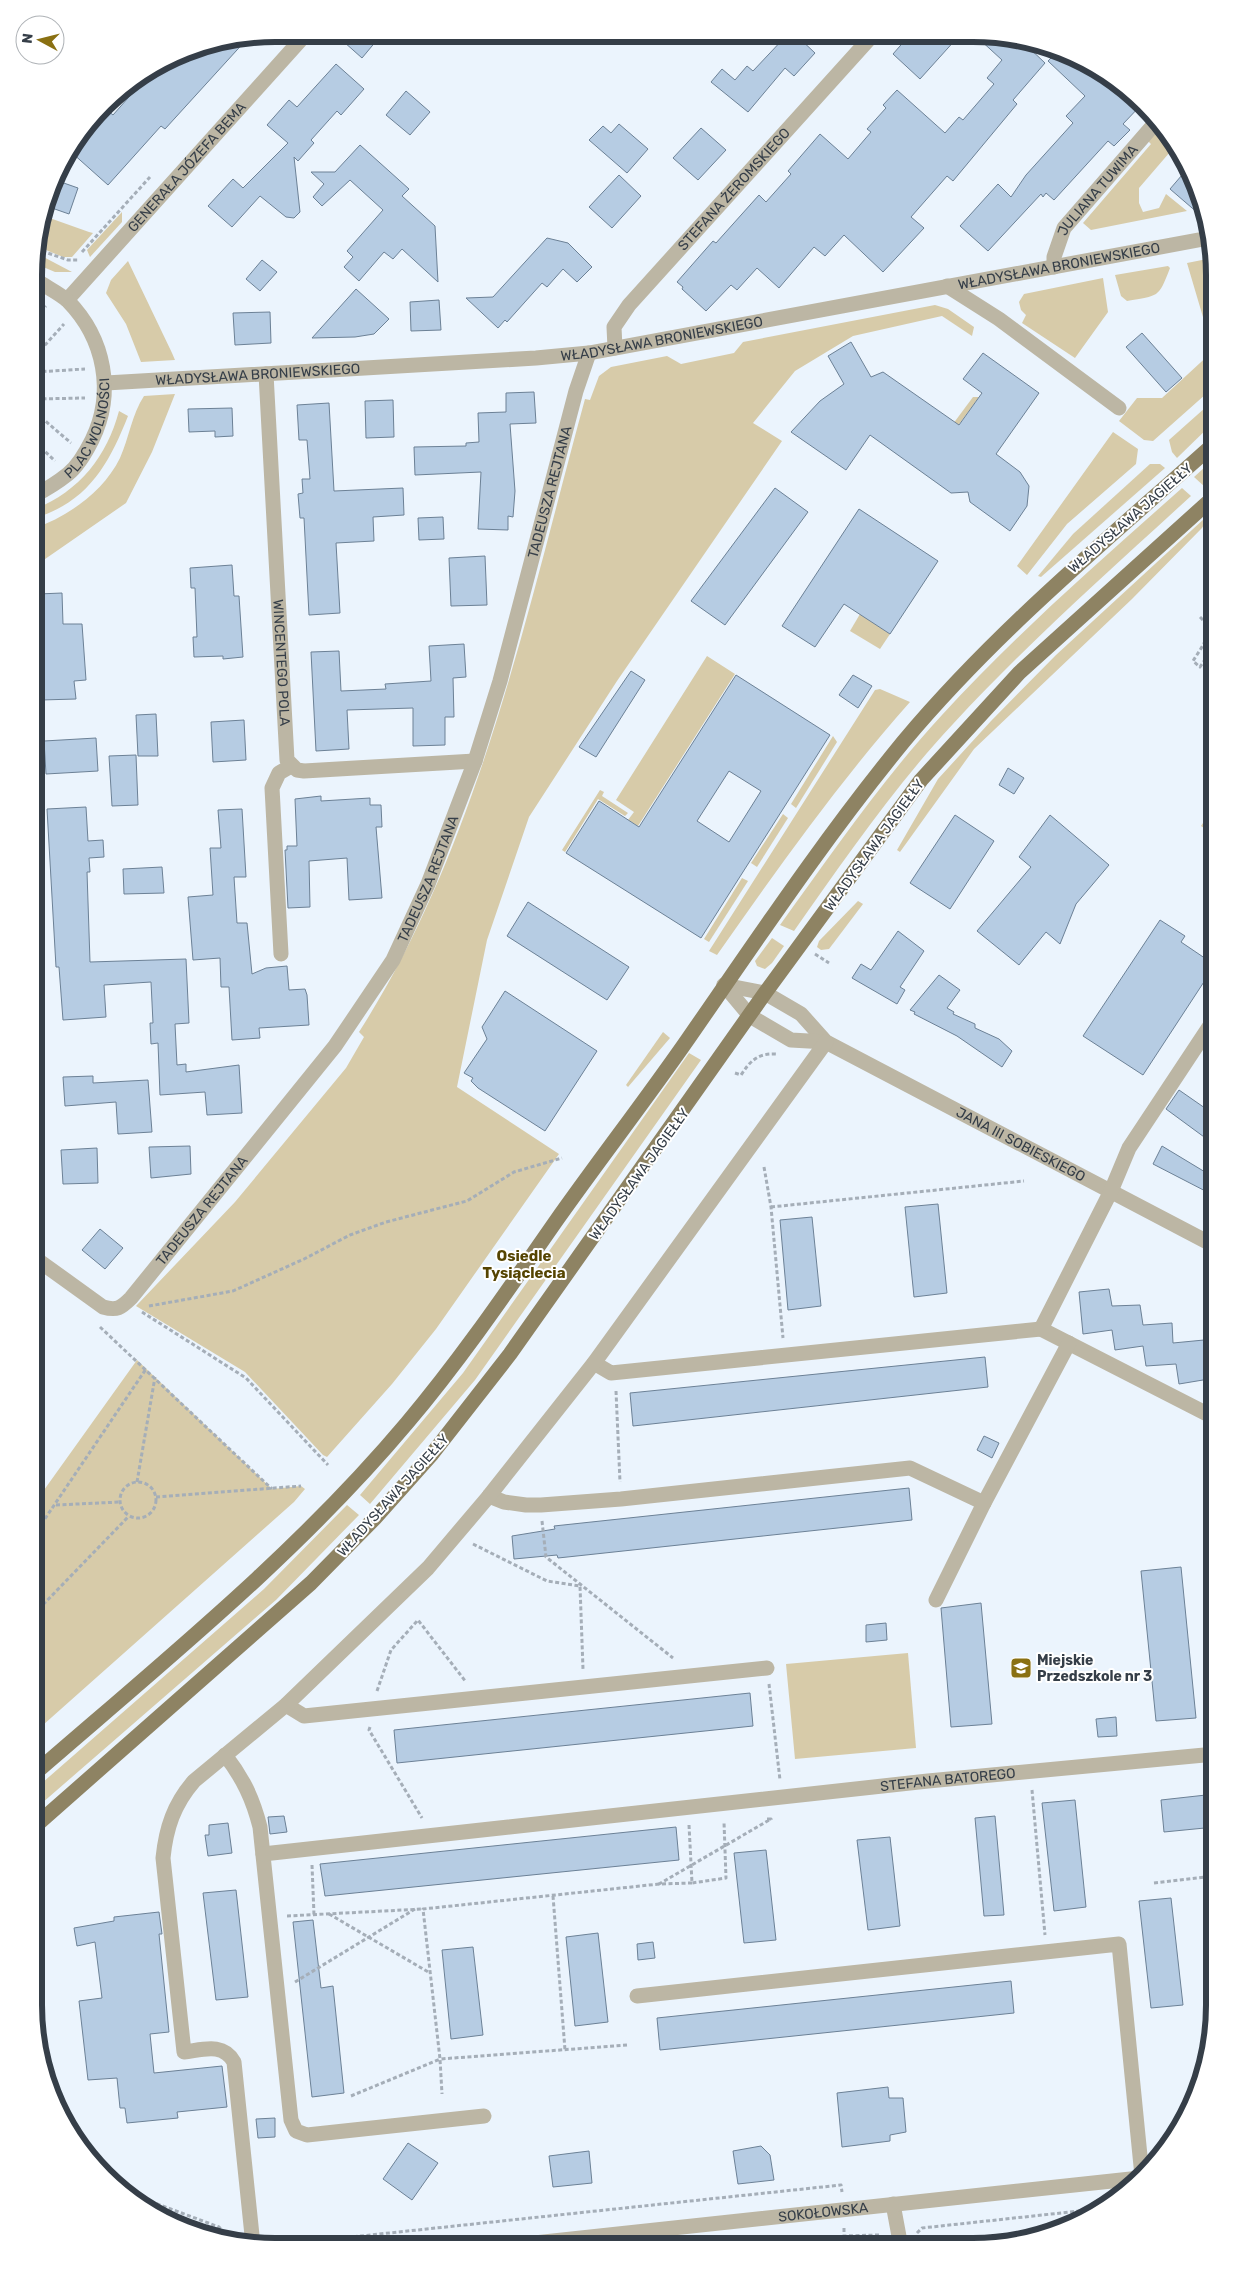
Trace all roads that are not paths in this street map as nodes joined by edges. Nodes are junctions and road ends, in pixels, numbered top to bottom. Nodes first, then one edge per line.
1 (299, 42) edge
2 (866, 42) edge
3 (1152, 126) edge
4 (1204, 239) edge
5 (1054, 267) junction
6 (42, 284) edge
7 (947, 286) junction
8 (67, 300) junction
9 (615, 348) junction
10 (589, 352) junction
11 (266, 374) junction
12 (106, 383) junction
13 (1119, 408) dead end
14 (1206, 451) edge
15 (42, 490) edge
16 (1206, 504) edge
17 (475, 761) junction
18 (291, 766) junction
19 (281, 954) dead end
20 (724, 985) junction
21 (765, 993) junction
22 (750, 1016) junction
23 (1206, 1032) edge
24 (826, 1042) junction
25 (1111, 1191) junction
26 (1206, 1241) edge
27 (42, 1263) edge
28 (1041, 1329) junction
29 (1069, 1343) junction
30 (594, 1362) junction
31 (1206, 1413) edge
32 (489, 1496) junction
33 (984, 1503) junction
34 (936, 1600) dead end
35 (767, 1668) road end
36 (286, 1705) junction
37 (225, 1755) junction
38 (1206, 1755) edge
39 (42, 1767) edge
40 (42, 1820) edge
41 (263, 1854) junction
42 (637, 1996) dead end
43 (484, 2116) dead end
44 (1140, 2168) edge
45 (1130, 2178) edge
46 (892, 2204) junction
47 (252, 2237) edge
48 (579, 2238) edge
49 (899, 2238) edge

1 - 8 street, GENERAŁA JÓZEFA BEMA
2 - 9 street, STEFANA ŻEROMSKIEGO
3 - 5 street, JULIANA TUWIMA
4 - 5 street, WŁADYSŁAWA BRONIEWSKIEGO
5 - 7 street, WŁADYSŁAWA BRONIEWSKIEGO
6 - 8 street, PLAC WOLNOŚCI
7 - 9 street, WŁADYSŁAWA BRONIEWSKIEGO
7 - 13 street
8 - 12 street, PLAC WOLNOŚCI
9 - 10 street, WŁADYSŁAWA BRONIEWSKIEGO
10 - 11 street, WŁADYSŁAWA BRONIEWSKIEGO
10 - 17 street, TADEUSZA REJTANA
11 - 12 street, WŁADYSŁAWA BRONIEWSKIEGO
11 - 18 street, WINCENTEGO POLA
12 - 15 street, PLAC WOLNOŚCI
14 - 20 main road, WŁADYSŁAWA JAGIEŁŁY
16 - 21 main road, WŁADYSŁAWA JAGIEŁŁY
17 - 18 street
17 - 27 street, TADEUSZA REJTANA
18 - 19 street
20 - 21 street, JANA III SOBIESKIEGO
20 - 22 street, JANA III SOBIESKIEGO
20 - 39 main road, WŁADYSŁAWA JAGIEŁŁY
21 - 22 main road, WŁADYSŁAWA JAGIEŁŁY
21 - 24 street, JANA III SOBIESKIEGO
22 - 24 street, JANA III SOBIESKIEGO
22 - 40 main road, WŁADYSŁAWA JAGIEŁŁY
23 - 25 street
24 - 25 street, JANA III SOBIESKIEGO
24 - 30 street
25 - 26 street, JANA III SOBIESKIEGO
25 - 28 street
28 - 29 street
28 - 30 street
29 - 31 street
29 - 33 street
30 - 32 street
32 - 33 street
32 - 36 street
33 - 34 street
35 - 36 street
36 - 37 street
37 - 41 street
37 - 47 street
38 - 41 street, STEFANA BATOREGO
41 - 43 street
42 - 44 street
45 - 46 street, SOKOŁOWSKA
46 - 48 street, SOKOŁOWSKA
46 - 49 street

